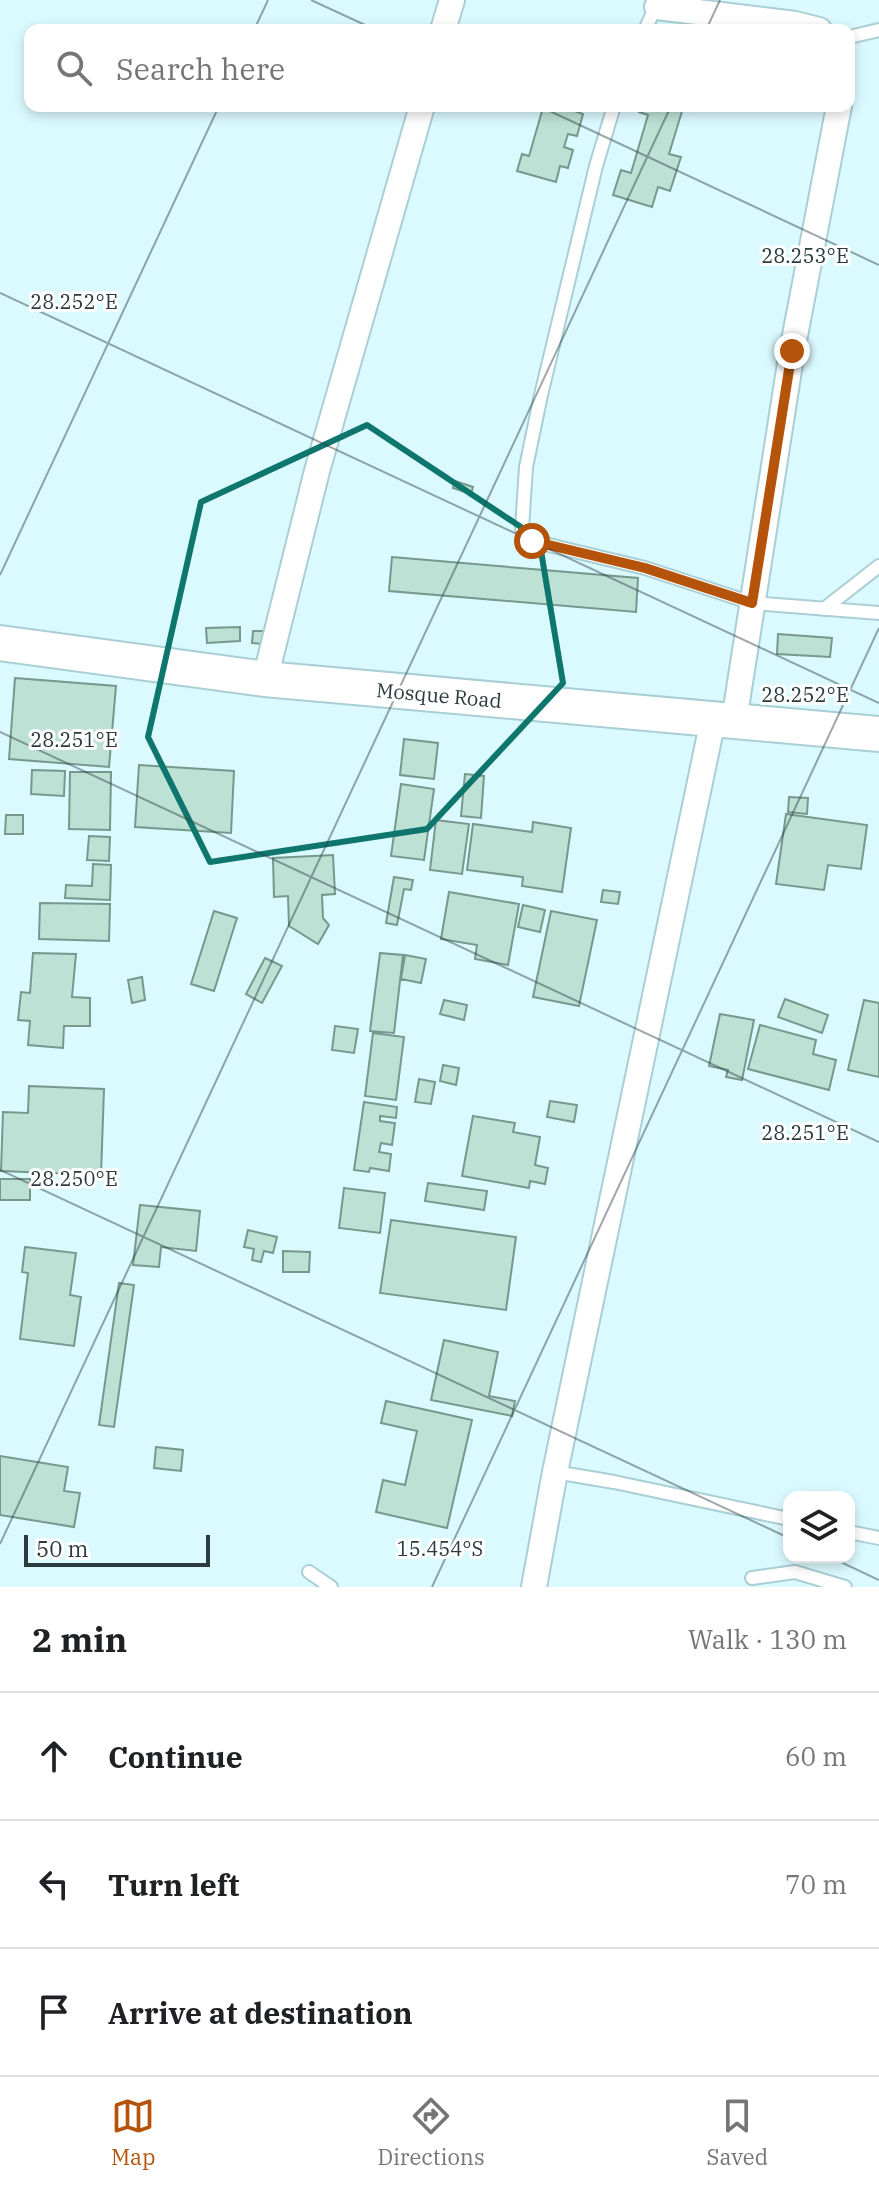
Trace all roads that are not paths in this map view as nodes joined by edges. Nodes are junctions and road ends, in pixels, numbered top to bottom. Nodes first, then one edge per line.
1 (448, 1) edge
2 (658, 3) edge
3 (444, 24) edge
4 (648, 24) edge
5 (795, 24) edge
6 (879, 30) edge
7 (855, 36) edge
8 (420, 112) edge
9 (612, 112) edge
10 (838, 112) edge
11 (879, 566) edge
12 (752, 603) junction
13 (824, 609) junction
14 (879, 613) edge
15 (0, 643) edge
16 (265, 679) junction
17 (723, 720) junction
18 (879, 734) edge
19 (555, 1472) junction
20 (783, 1518) edge
21 (855, 1533) edge
22 (879, 1538) edge
23 (309, 1572) dead end
24 (752, 1578) dead end
25 (331, 1587) edge
26 (534, 1587) edge
27 (845, 1587) edge

1 - 3 street
2 - 4 lane
2 - 5 street
6 - 7 lane
8 - 16 street
9 - 12 lane
10 - 12 street
11 - 13 lane
12 - 13 lane
12 - 17 street
13 - 14 lane
15 - 16 street, Mosque Road
16 - 17 street, Mosque Road
17 - 18 street, Mosque Road
17 - 19 street
19 - 20 lane
19 - 26 street
21 - 22 lane
23 - 25 lane
24 - 27 lane

